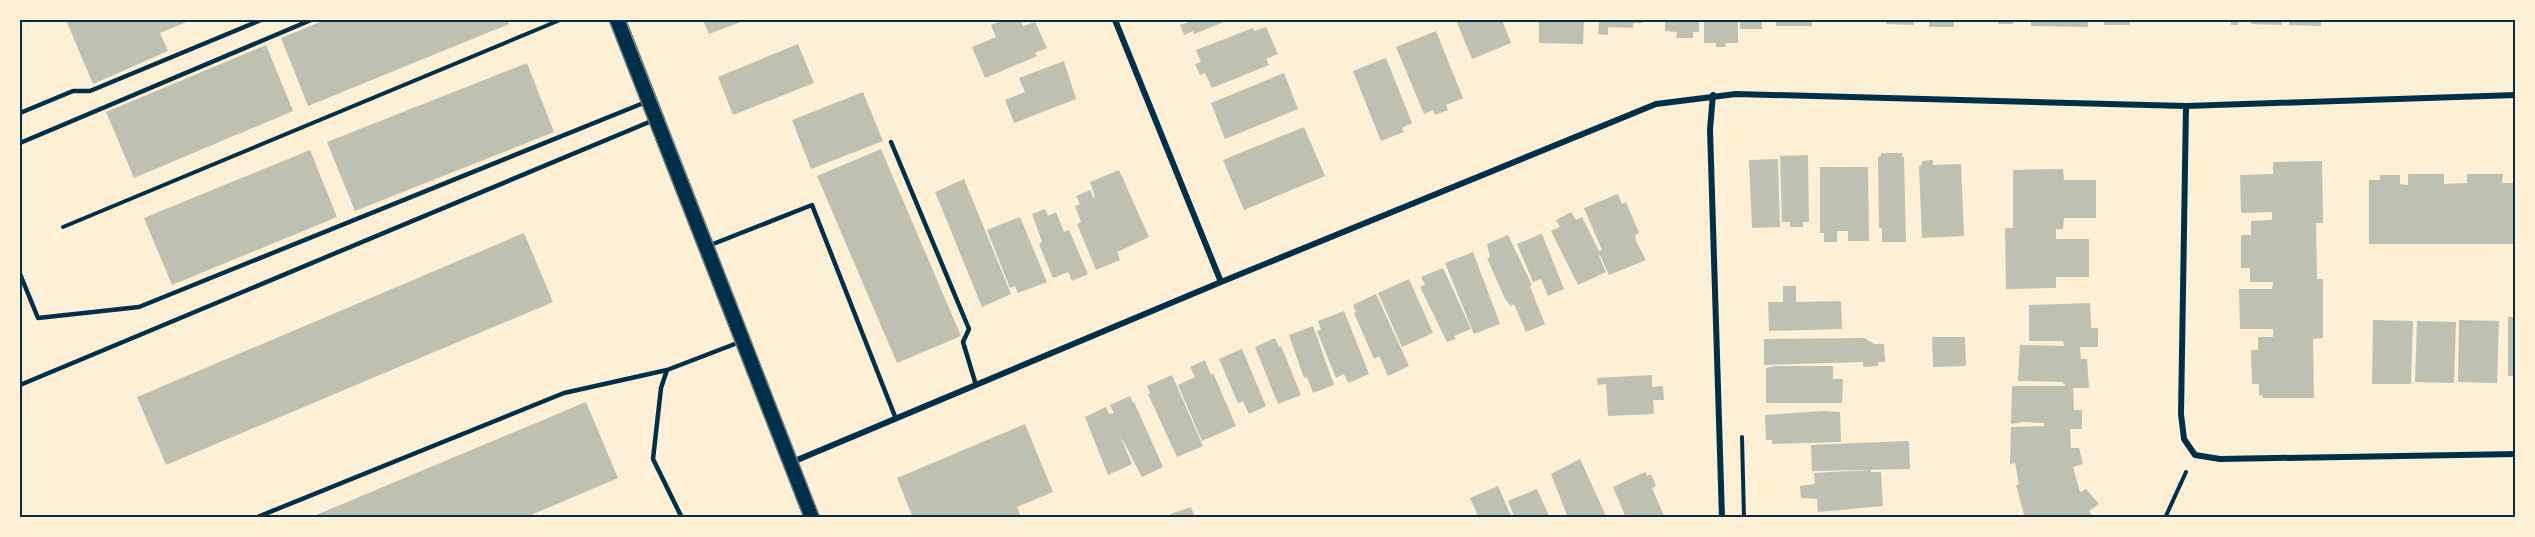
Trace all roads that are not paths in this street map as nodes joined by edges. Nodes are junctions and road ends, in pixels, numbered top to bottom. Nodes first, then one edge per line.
1 (261, 20) edge
2 (311, 20) edge
3 (616, 20) edge
4 (1115, 20) edge
5 (1713, 95) junction
6 (2516, 95) edge
7 (649, 101) junction
8 (2186, 106) junction
9 (20, 113) edge
10 (656, 119) junction
11 (891, 142) dead end
12 (20, 143) edge
13 (707, 247) junction
14 (20, 274) edge
15 (1221, 282) junction
16 (743, 341) junction
17 (668, 370) junction
18 (20, 385) edge
19 (976, 385) junction
20 (896, 419) junction
21 (2516, 454) edge
22 (790, 463) junction
23 (255, 518) edge
24 (682, 518) edge
25 (812, 518) edge
26 (1722, 518) edge

1 - 9 lane
2 - 12 lane
3 - 7 main road
4 - 15 street
5 - 8 street
5 - 15 street
5 - 26 street
6 - 8 street
7 - 10 main road
7 - 14 lane
8 - 21 street
10 - 13 main road
10 - 18 lane
11 - 19 lane
13 - 16 main road
13 - 20 lane
15 - 19 street
16 - 17 lane
16 - 22 main road
17 - 23 lane
17 - 24 lane
19 - 20 street
20 - 22 street
22 - 25 main road

